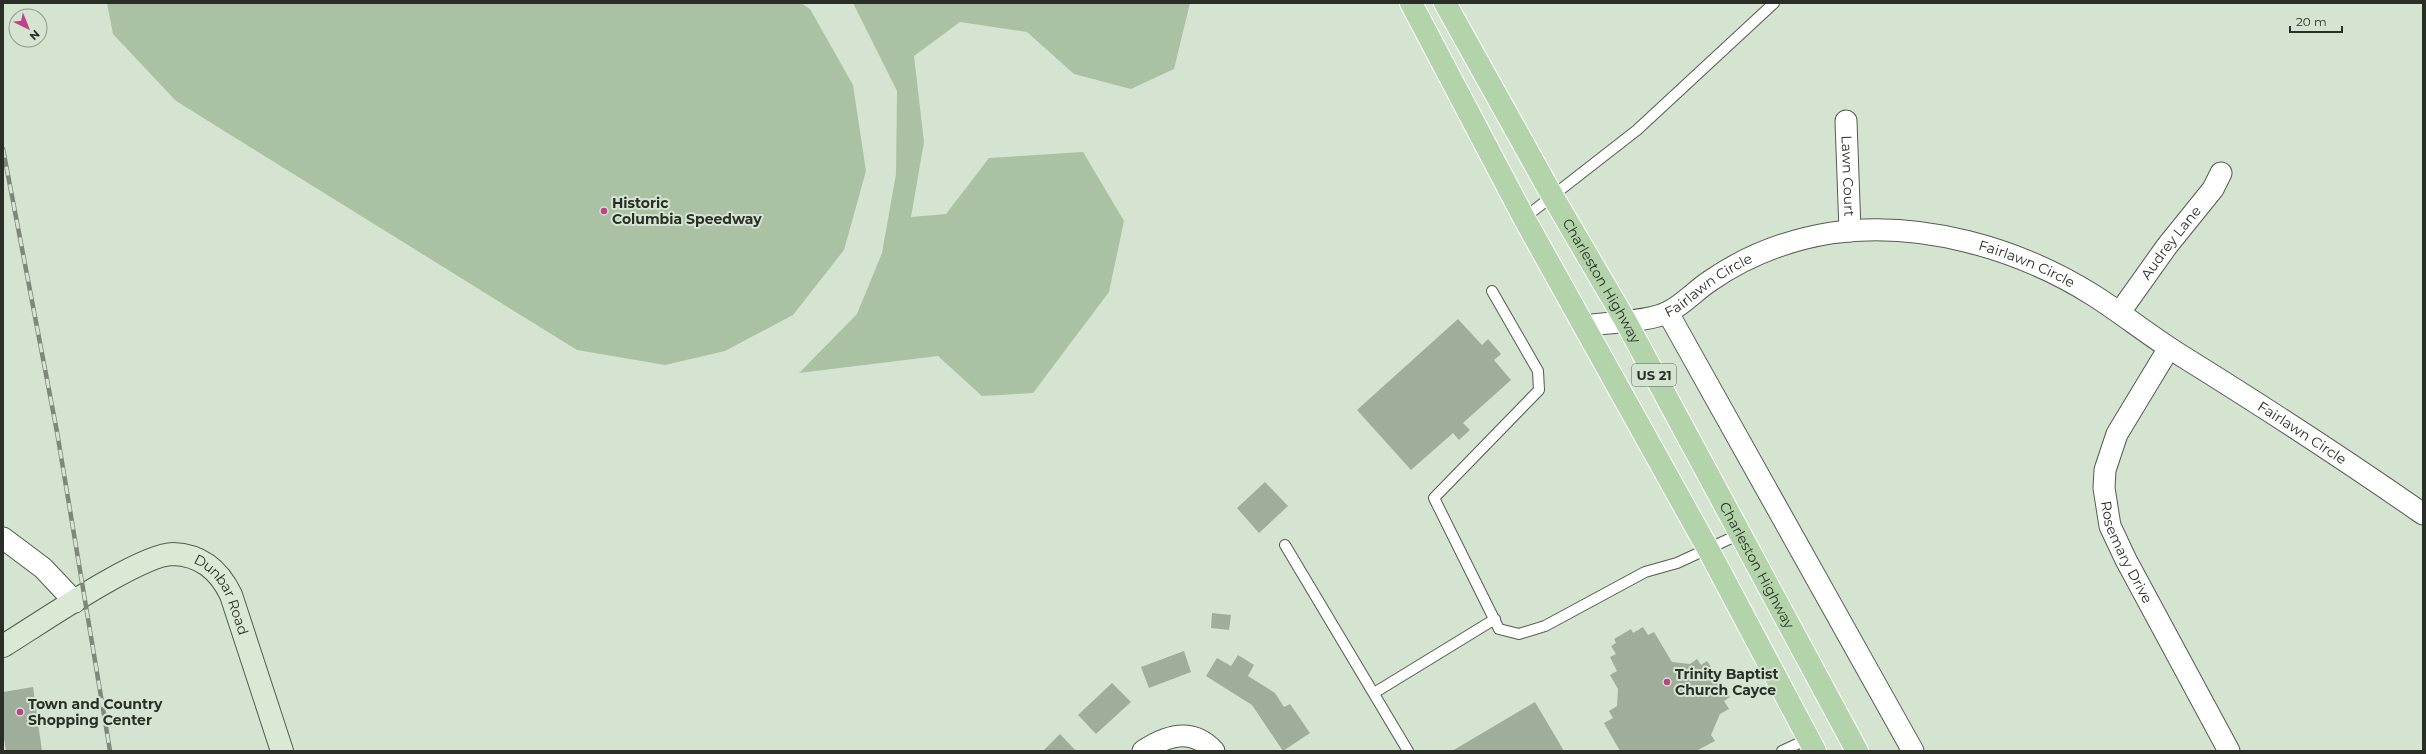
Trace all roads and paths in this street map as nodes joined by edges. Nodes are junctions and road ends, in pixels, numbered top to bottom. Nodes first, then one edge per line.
1 (1411, 3) edge
2 (1445, 3) edge
3 (1774, 3) edge
4 (1846, 121) dead end
5 (2220, 174) dead end
6 (1553, 197) junction
7 (1524, 218) junction
8 (1850, 231) junction
9 (1492, 291) dead end
10 (2120, 312) junction
11 (1668, 313) junction
12 (1625, 320) junction
13 (1585, 326) junction
14 (2169, 348) junction
15 (2423, 514) edge
16 (1740, 534) junction
17 (3, 538) edge
18 (1285, 545) dead end
19 (1708, 548) junction
20 (79, 598) junction
21 (1495, 619) junction
22 (3, 646) edge
23 (1374, 694) junction
24 (1811, 745) edge
25 (282, 751) edge
26 (1143, 751) edge
27 (1214, 751) edge
28 (1408, 751) edge
29 (1782, 751) edge
30 (1857, 751) edge
31 (1913, 751) edge
32 (2229, 751) edge

1 - 7 main road, US 21
2 - 6 main road, Charleston Highway / US 21
3 - 6 lane
4 - 8 street, Lawn Court
5 - 10 street, Audrey Lane
6 - 7 lane
6 - 12 main road, Charleston Highway / US 21
7 - 13 main road, US 21
8 - 10 street, Fairlawn Circle
8 - 11 street, Fairlawn Circle
9 - 21 lane
10 - 14 street, Fairlawn Circle
11 - 12 street, Fairlawn Circle
11 - 31 street
12 - 13 street, Fairlawn Circle
12 - 16 main road, Charleston Highway / US 21
13 - 19 main road, US 21
14 - 15 street, Fairlawn Circle
14 - 32 street, Rosemary Drive
16 - 19 lane
16 - 30 main road, Charleston Highway / US 21
17 - 20 street
18 - 23 lane
19 - 21 lane
19 - 24 main road, US 21
20 - 22 street, Dunbar Road
20 - 25 street, Dunbar Road
21 - 23 lane
23 - 28 lane
24 - 29 lane
26 - 27 street

